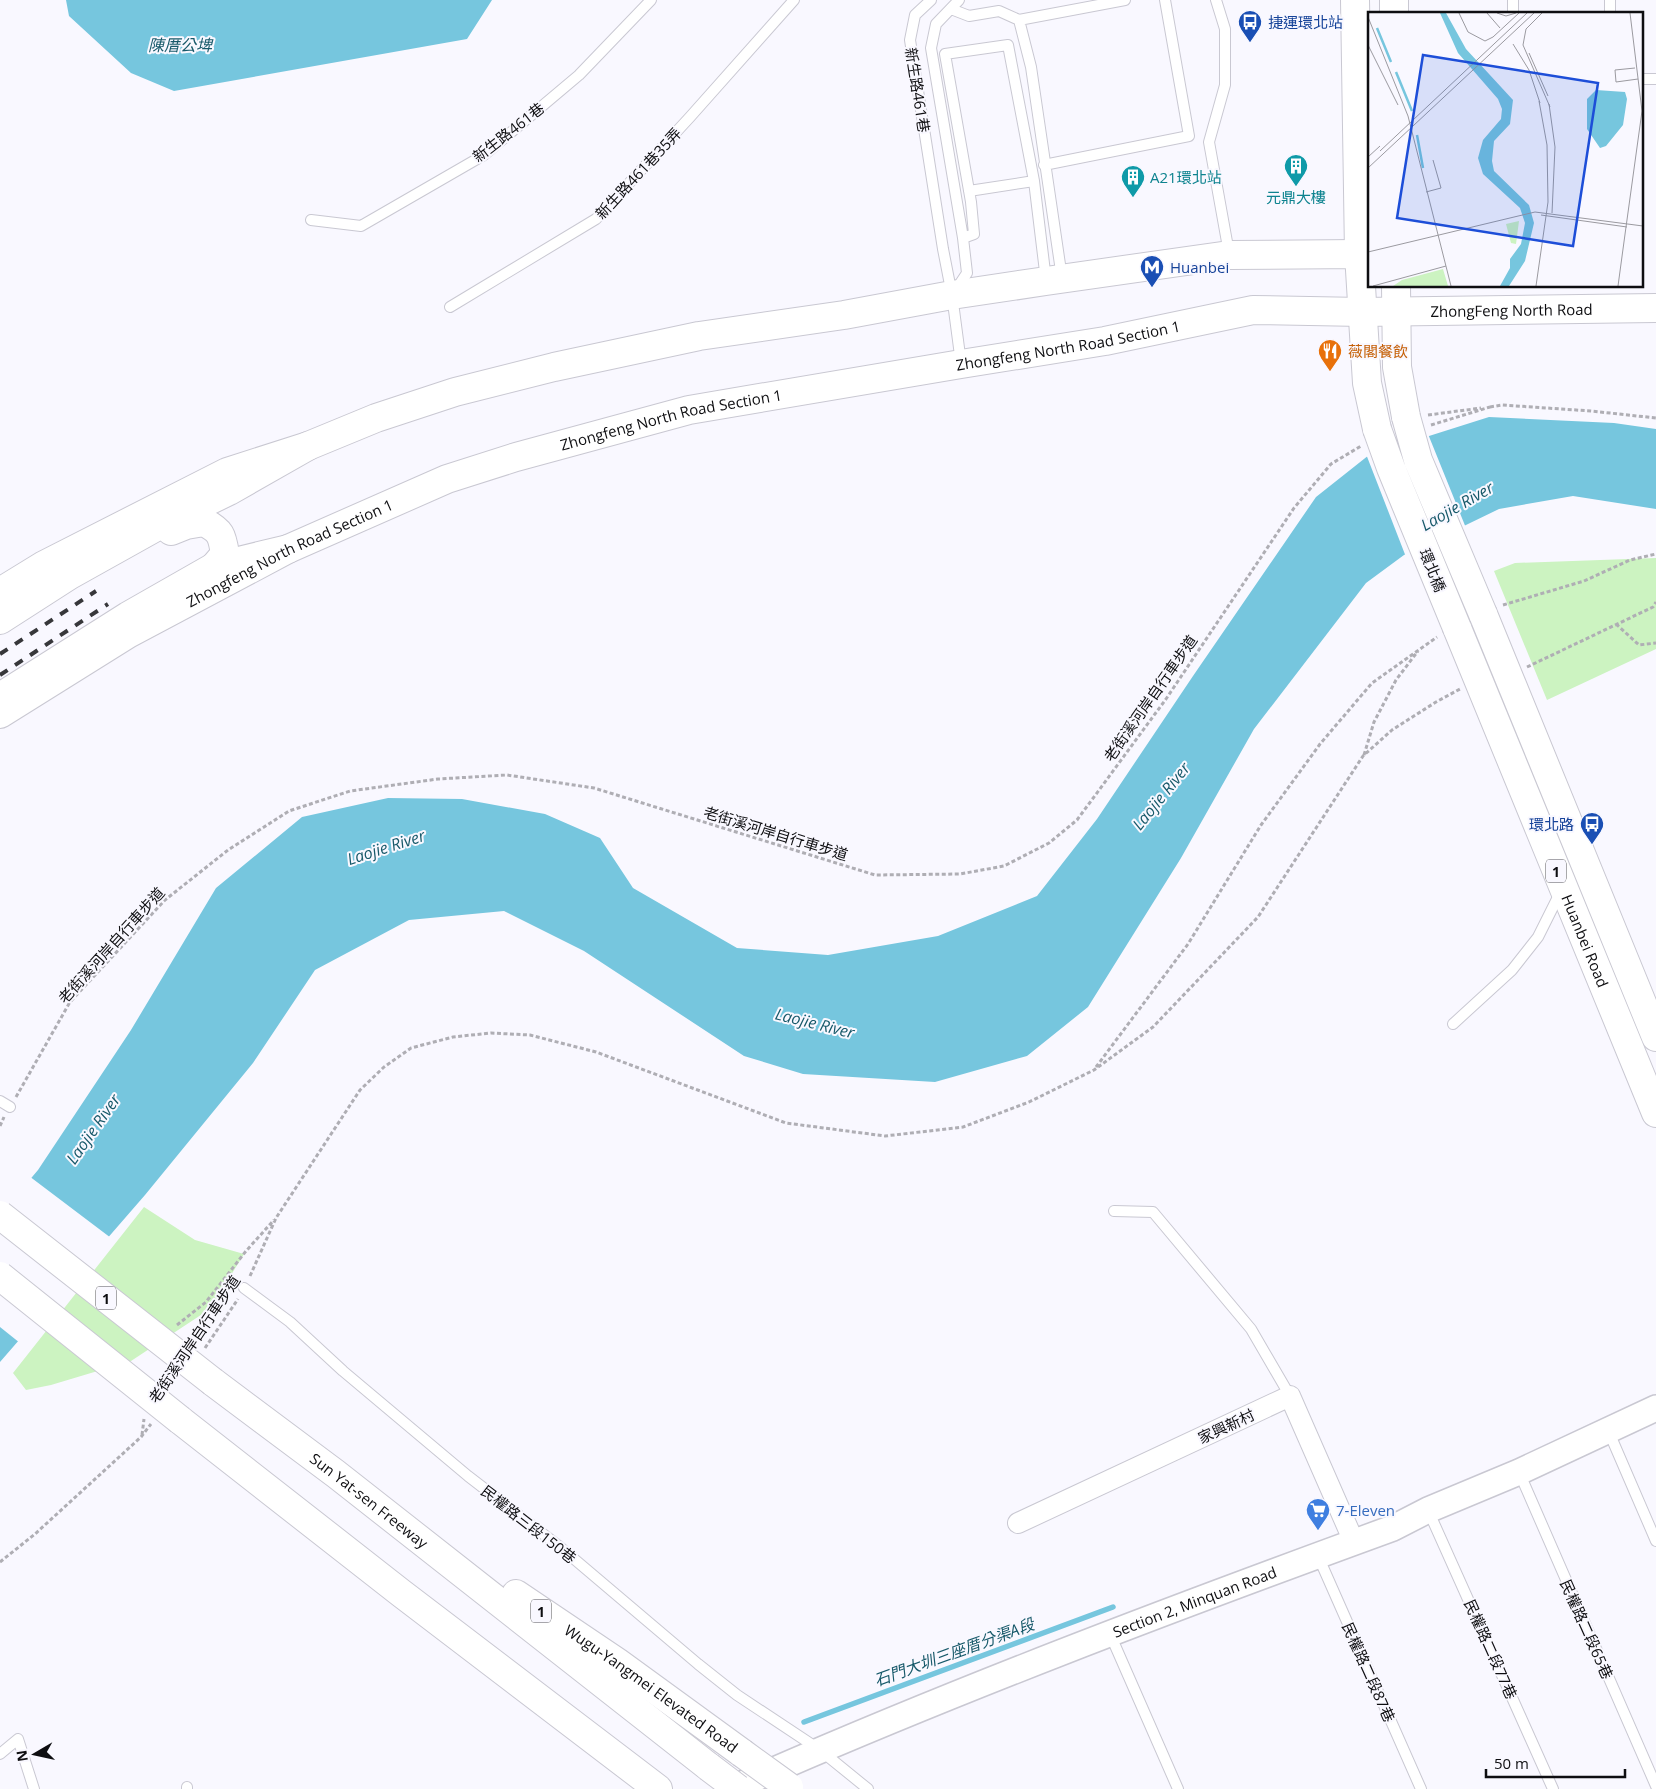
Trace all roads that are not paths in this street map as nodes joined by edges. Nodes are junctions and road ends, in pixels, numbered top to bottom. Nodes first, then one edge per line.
1 (651, 0) edge
2 (794, 0) edge
3 (931, 0) edge
4 (959, 0) edge
5 (1125, 0) edge
6 (1165, 0) edge
7 (1216, 0) edge
8 (1355, 0) edge
9 (951, 9) junction
10 (1019, 20) junction
11 (1044, 165) junction
12 (1034, 181) junction
13 (969, 191) junction
14 (312, 220) dead end
15 (963, 238) junction
16 (1230, 255) junction
17 (1364, 262) edge
18 (1054, 280) junction
19 (1383, 288) edge
20 (952, 295) junction
21 (1396, 298) edge
22 (450, 307) dead end
23 (1656, 308) edge
24 (1362, 312) junction
25 (961, 364) junction
26 (308, 446) junction
27 (288, 549) junction
28 (214, 567) junction
29 (70, 575) junction
30 (0, 592) edge
31 (1492, 610) joint
32 (0, 620) edge
33 (1450, 631) joint
34 (0, 697) edge
35 (0, 714) edge
36 (1563, 888) junction
37 (1453, 1024) dead end
38 (1656, 1037) edge
39 (0, 1101) edge
40 (10, 1107) road end
41 (1656, 1113) edge
42 (1114, 1211) dead end
43 (0, 1215) edge
44 (0, 1276) edge
45 (244, 1288) road end
46 (1290, 1396) junction
47 (1656, 1408) edge
48 (1608, 1430) junction
49 (1519, 1472) junction
50 (336, 1474) junction
51 (1428, 1510) junction
52 (1018, 1523) dead end
53 (1656, 1541) edge
54 (1354, 1542) junction
55 (1318, 1556) junction
56 (401, 1593) junction
57 (1110, 1634) junction
58 (820, 1750) junction
59 (0, 1754) edge
60 (1656, 1786) edge
61 (790, 1788) edge
62 (34, 1789) edge
63 (627, 1789) edge
64 (658, 1789) edge
65 (731, 1789) edge
66 (738, 1789) edge
67 (868, 1789) edge
68 (1178, 1789) edge
69 (1421, 1789) edge
70 (1553, 1789) edge

1 - 14 lane, 新生路461巷
2 - 22 lane, 新生路461巷35弄
3 - 20 lane, 新生路461巷
4 - 9 lane
5 - 10 lane
6 - 11 lane
7 - 16 lane
8 - 17 main road, 1
9 - 10 lane
9 - 15 lane
10 - 11 lane
11 - 18 lane
12 - 13 lane
12 - 13 lane
12 - 18 lane
13 - 15 lane
15 - 20 lane
16 - 17 main road
16 - 18 main road
17 - 24 main road, 1
18 - 20 main road
19 - 21 main road
20 - 25 lane, 新生路461巷
20 - 26 main road
21 - 23 main road, ZhongFeng North Road
21 - 24 main road, Zhongfeng North Road Section 1
21 - 31 main road, 環北橋 / 1, bridge
24 - 25 main road, Zhongfeng North Road Section 1
24 - 33 main road, 環北橋 / 1, bridge
25 - 27 main road, Zhongfeng North Road Section 1
26 - 29 main road
26 - 30 main road
27 - 28 main road
27 - 35 main road, Zhongfeng North Road Section 1
28 - 29 main road
28 - 34 main road
29 - 32 main road
31 - 38 main road, Huanbei Road / 1
33 - 36 main road, Huanbei Road / 1
36 - 37 lane
36 - 41 main road, Huanbei Road / 1
39 - 40 lane
42 - 46 lane
43 - 50 main road, Sun Yat-sen Freeway / 1, bridge
44 - 56 main road, bridge
45 - 58 lane, 民權路三段150巷
46 - 52 street, 家興新村
46 - 54 street
47 - 48 street, Section 2, Minquan Road
48 - 49 street, Section 2, Minquan Road
48 - 53 lane
49 - 51 street, Section 2, Minquan Road
49 - 60 lane, 民權路二段65巷
50 - 61 main road, Wugu-Yangmei Elevated Road / 1, bridge
50 - 66 main road, Sun Yat-sen Freeway / 1, bridge
51 - 54 street, Section 2, Minquan Road
51 - 70 lane, 民權路二段77巷
54 - 55 street, Section 2, Minquan Road
55 - 57 street, Section 2, Minquan Road
55 - 69 lane, 民權路二段87巷
56 - 63 main road
56 - 64 main road
57 - 58 street, Section 2, Minquan Road
57 - 68 lane
58 - 65 street, Section 2, Minquan Road
58 - 67 lane, 民權路三段150巷
59 - 62 lane

